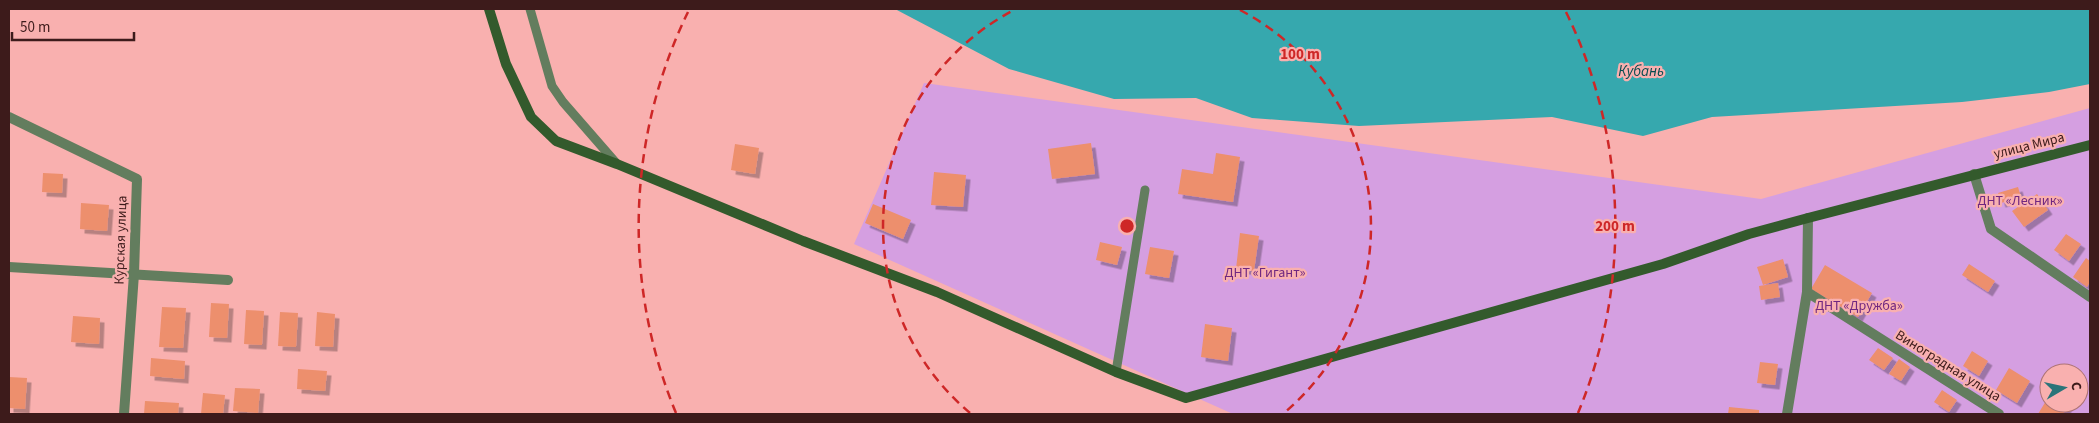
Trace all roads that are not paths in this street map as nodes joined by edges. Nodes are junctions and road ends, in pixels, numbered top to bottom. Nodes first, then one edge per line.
1 (489, 9) edge
2 (530, 9) edge
3 (9, 117) edge
4 (2090, 145) edge
5 (617, 164) junction
6 (1974, 174) junction
7 (1145, 190) dead end
8 (1808, 218) junction
9 (9, 267) edge
10 (134, 274) junction
11 (228, 280) dead end
12 (1806, 292) junction
13 (2090, 297) edge
14 (1116, 372) junction
15 (124, 414) edge
16 (1788, 414) edge
17 (1999, 414) edge

1 - 5 street, улица Мира
2 - 5 lane
3 - 10 street, Курская улица
4 - 6 street, улица Мира
5 - 14 street, улица Мира
6 - 8 street, улица Мира
6 - 13 street
7 - 14 lane
8 - 12 street
8 - 14 street, улица Мира
9 - 10 street
10 - 11 street
10 - 15 street, Курская улица
12 - 16 street
12 - 17 street, Виноградная улица

